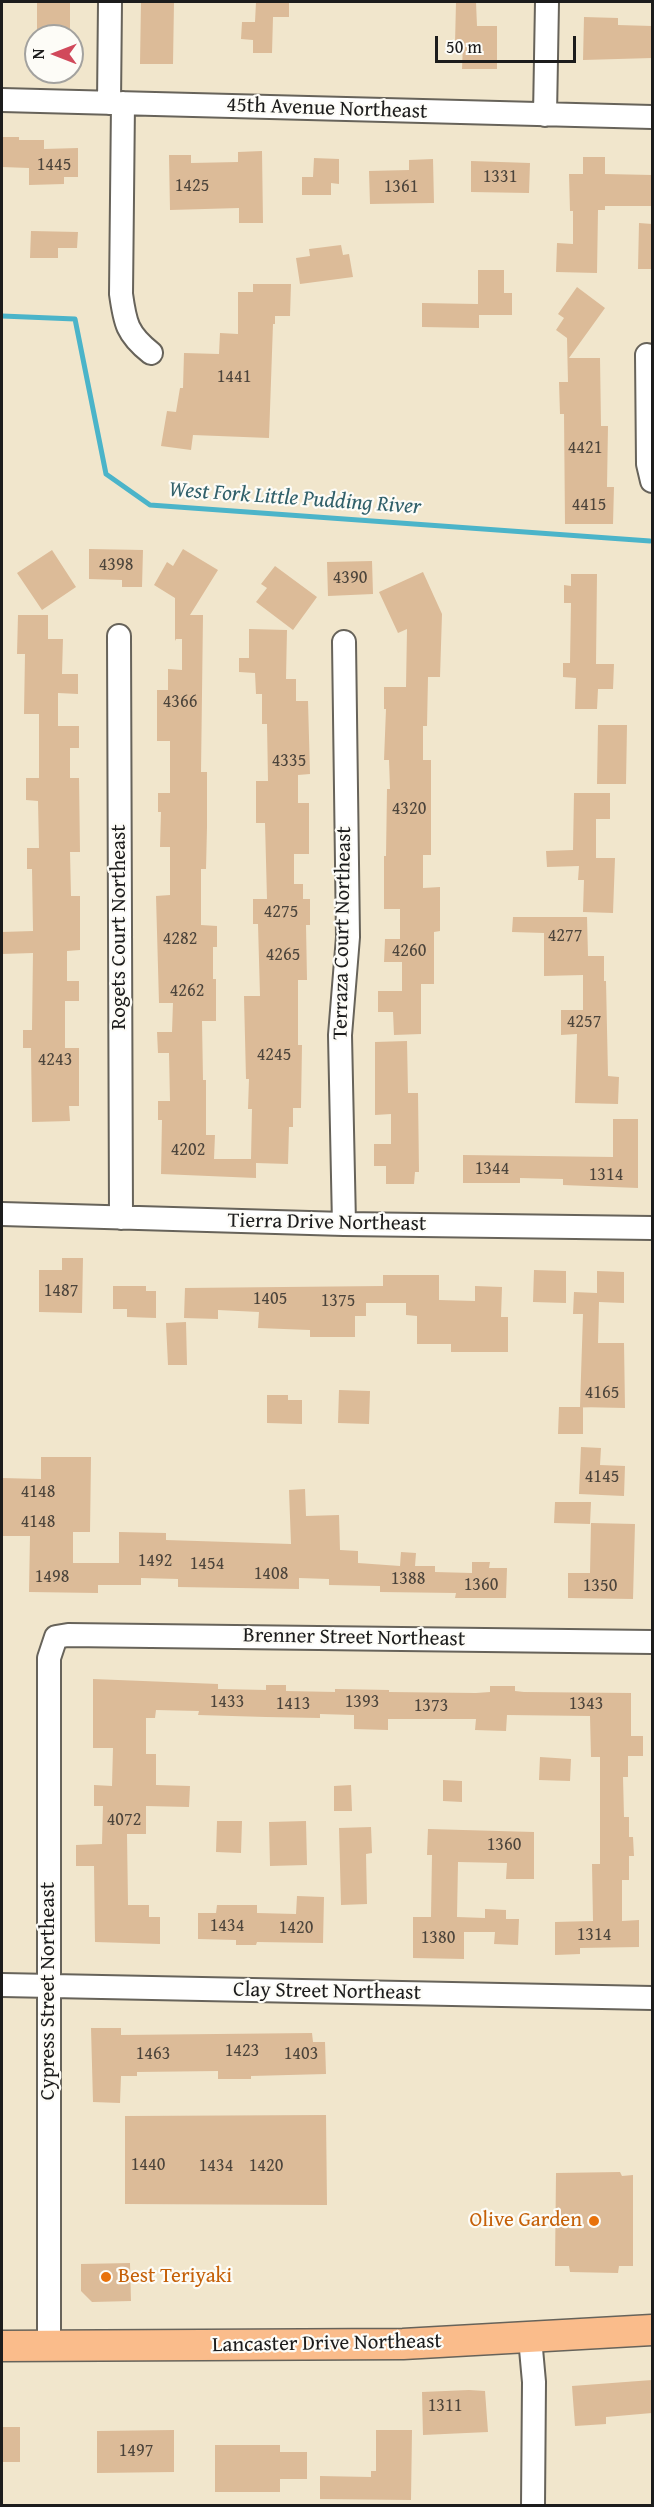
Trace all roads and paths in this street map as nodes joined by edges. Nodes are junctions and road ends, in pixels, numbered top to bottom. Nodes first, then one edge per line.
1 (110, 2) edge
2 (547, 2) edge
3 (2, 100) edge
4 (116, 103) junction
5 (545, 115) junction
6 (652, 117) edge
7 (151, 353) dead end
8 (647, 356) dead end
9 (652, 481) edge
10 (119, 636) dead end
11 (344, 642) dead end
12 (2, 1214) edge
13 (121, 1218) junction
14 (344, 1224) junction
15 (652, 1228) edge
16 (56, 1636) joint
17 (652, 1642) edge
18 (2, 1985) edge
19 (49, 1986) junction
20 (652, 1998) edge
21 (652, 2330) edge
22 (530, 2338) junction
23 (2, 2346) edge
24 (49, 2347) junction
25 (533, 2505) edge

1 - 4 street
2 - 5 street
3 - 4 street, 45th Avenue Northeast
4 - 5 street, 45th Avenue Northeast
4 - 7 street
5 - 6 street, 45th Avenue Northeast
8 - 9 street
10 - 13 street, Rogets Court Northeast
11 - 14 street, Terraza Court Northeast
12 - 13 street, Tierra Drive Northeast
13 - 14 street, Tierra Drive Northeast
14 - 15 street, Tierra Drive Northeast
16 - 17 street, Brenner Street Northeast
16 - 19 street, Cypress Street Northeast
18 - 19 street, Clay Street Northeast
19 - 20 street, Clay Street Northeast
19 - 24 street, Cypress Street Northeast
21 - 22 main road, Lancaster Drive Northeast
22 - 24 main road, Lancaster Drive Northeast
22 - 25 street
23 - 24 main road, Lancaster Drive Northeast

